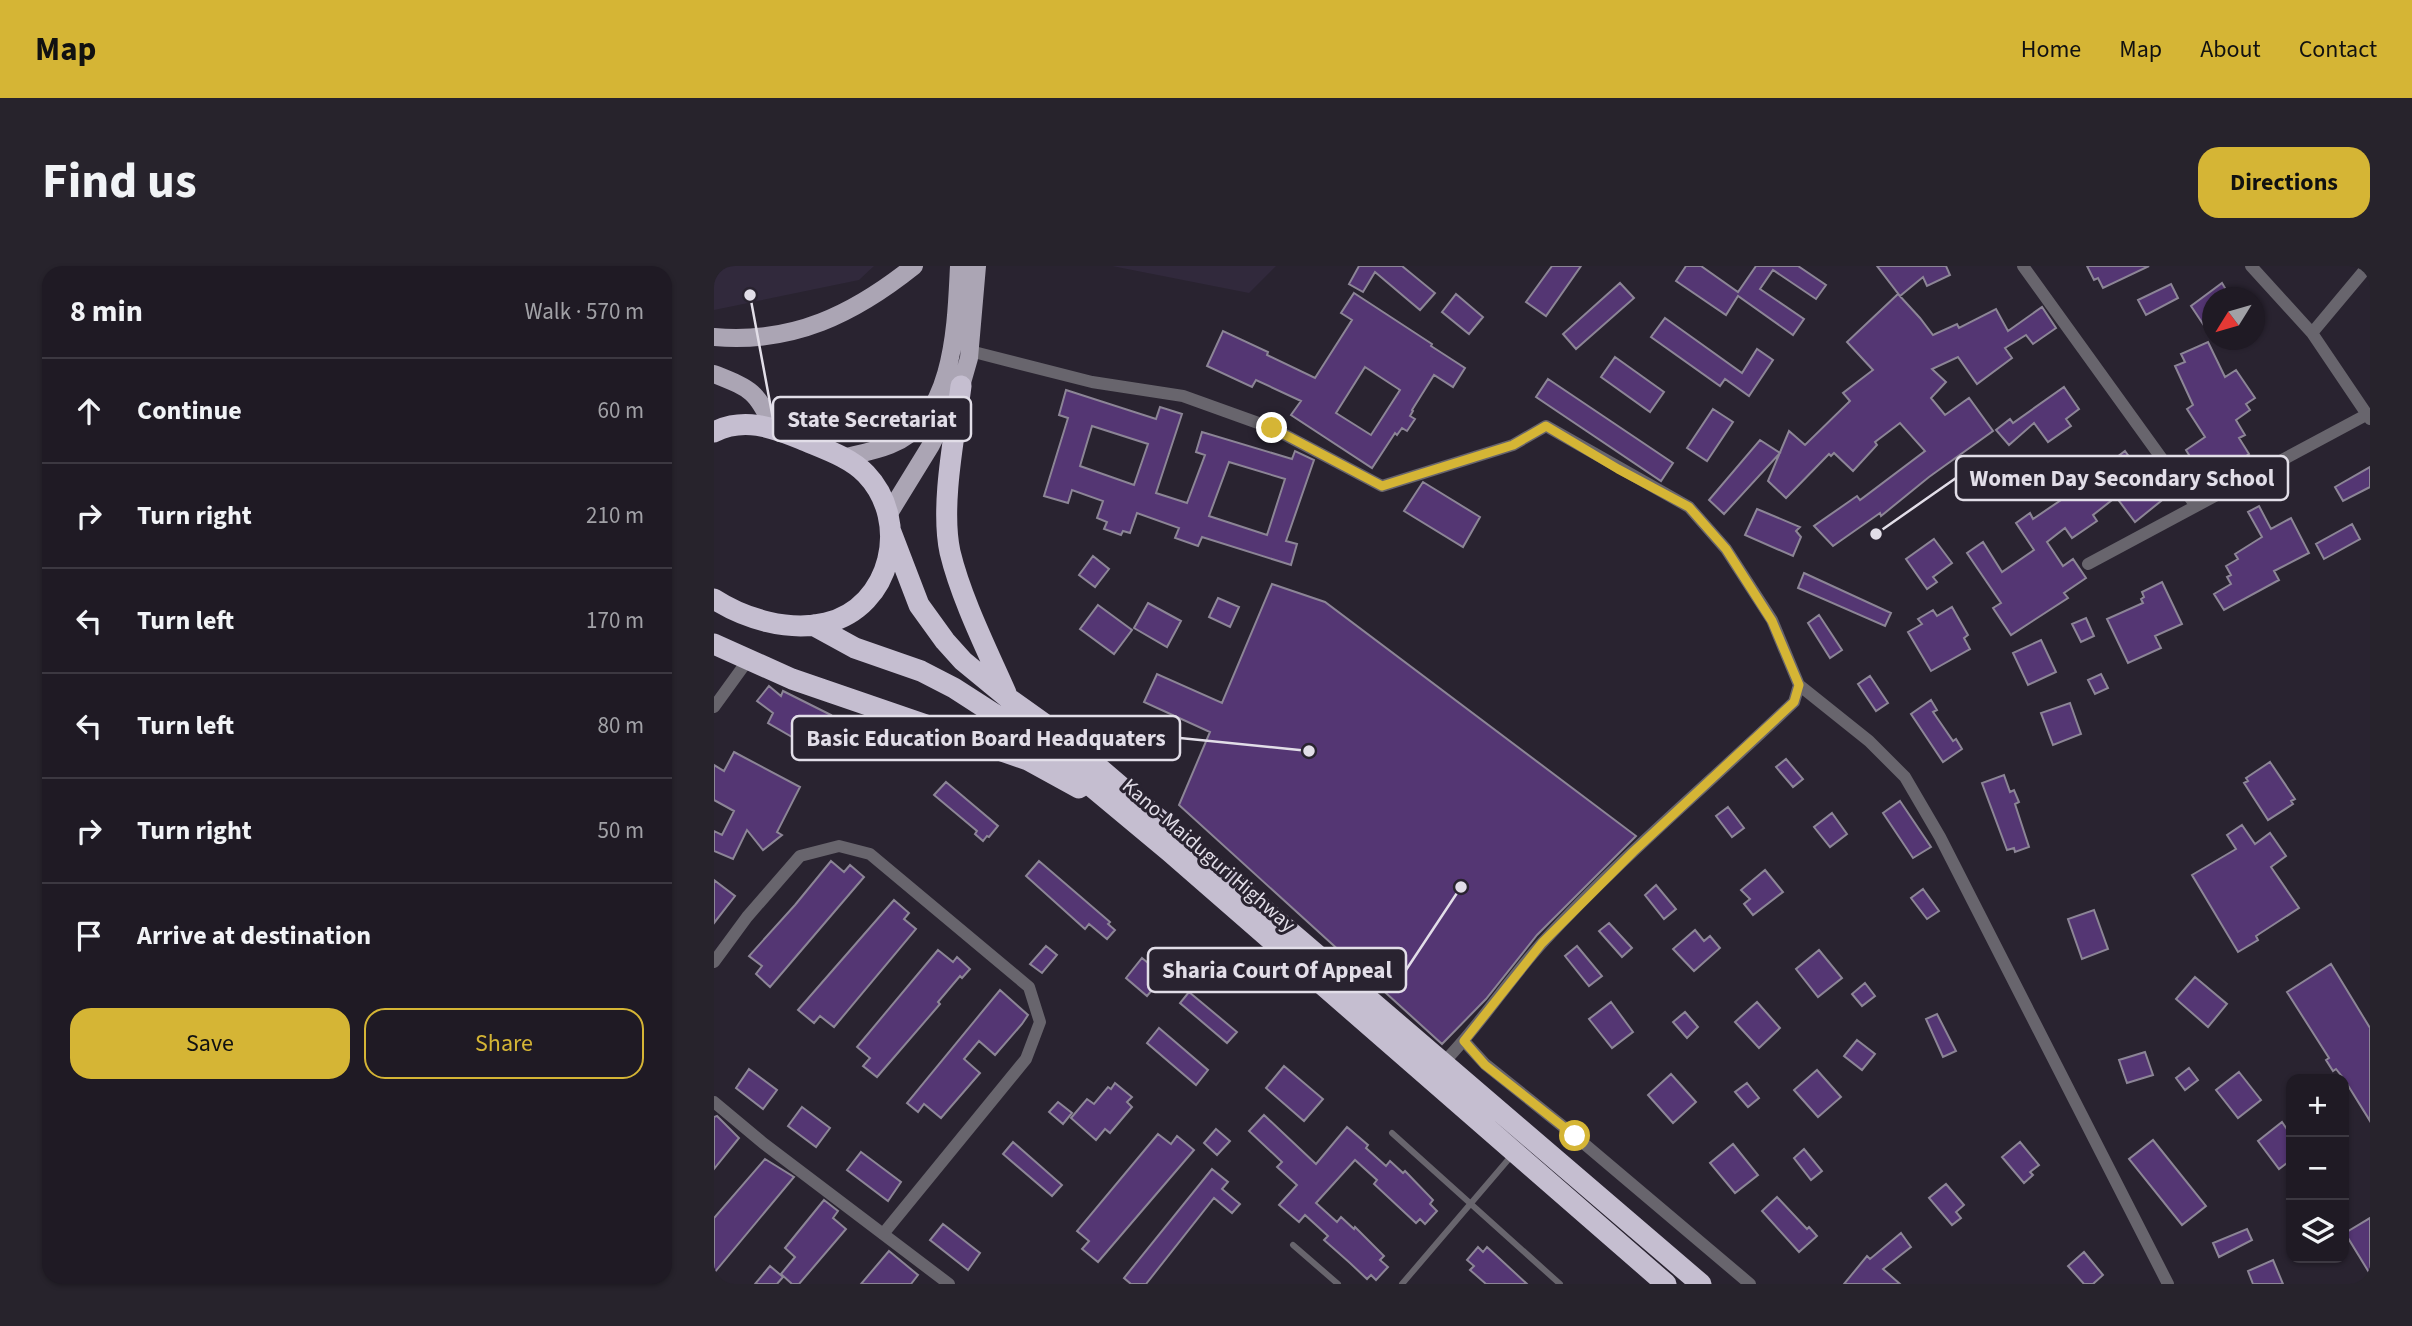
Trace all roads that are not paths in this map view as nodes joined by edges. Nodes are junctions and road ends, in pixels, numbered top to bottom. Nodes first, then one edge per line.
1 (914, 266) edge
2 (958, 266) edge
3 (978, 266) edge
4 (2024, 266) edge
5 (2251, 266) edge
6 (2368, 266) edge
7 (2312, 333) junction
8 (714, 337) edge
9 (970, 351) junction
10 (714, 374) edge
11 (961, 386) junction
12 (2368, 417) edge
13 (773, 427) junction
14 (714, 432) edge
15 (842, 458) junction
16 (2196, 506) junction
17 (889, 524) junction
18 (2088, 564) dead end
19 (714, 599) edge
20 (813, 625) junction
21 (714, 644) edge
22 (748, 660) junction
23 (1799, 685) junction
24 (1008, 698) junction
25 (714, 707) edge
26 (1119, 810) junction
27 (714, 962) edge
28 (1464, 1041) junction
29 (1442, 1064) junction
30 (714, 1102) edge
31 (1392, 1133) dead end
32 (1514, 1152) junction
33 (1472, 1205) junction
34 (883, 1234) junction
35 (1293, 1245) dead end
36 (949, 1284) edge
37 (1338, 1284) edge
38 (1402, 1284) edge
39 (1560, 1284) edge
40 (1666, 1284) edge
41 (1701, 1284) edge
42 (1750, 1284) edge
43 (2168, 1284) edge

1 - 8 main road
2 - 15 main road
3 - 9 main road
4 - 16 street
5 - 7 street
6 - 7 street
7 - 12 street
9 - 11 main road
9 - 23 street
10 - 13 main road
11 - 17 main road
11 - 24 highway
12 - 16 street
13 - 14 highway
13 - 15 highway, Kano-Maiduguri Highway
15 - 17 highway, Kano-Maiduguri Highway
16 - 18 street
17 - 20 highway
17 - 24 highway, Kano-Maiduguri Highway
19 - 20 highway
20 - 26 highway, Kano-Maiduguri Highway
21 - 22 highway
22 - 25 street
22 - 26 highway
23 - 28 street
23 - 43 street
24 - 29 highway, Kano-Maiduguri Highway
26 - 32 highway, Kano-Maiduguri Highway
27 - 34 street
28 - 29 street
28 - 42 street
29 - 41 highway, Kano-Maiduguri Highway
30 - 34 street
31 - 33 lane
32 - 33 lane
32 - 40 highway, Kano-Maiduguri Highway
33 - 38 lane
33 - 39 lane
34 - 36 street
35 - 37 lane

